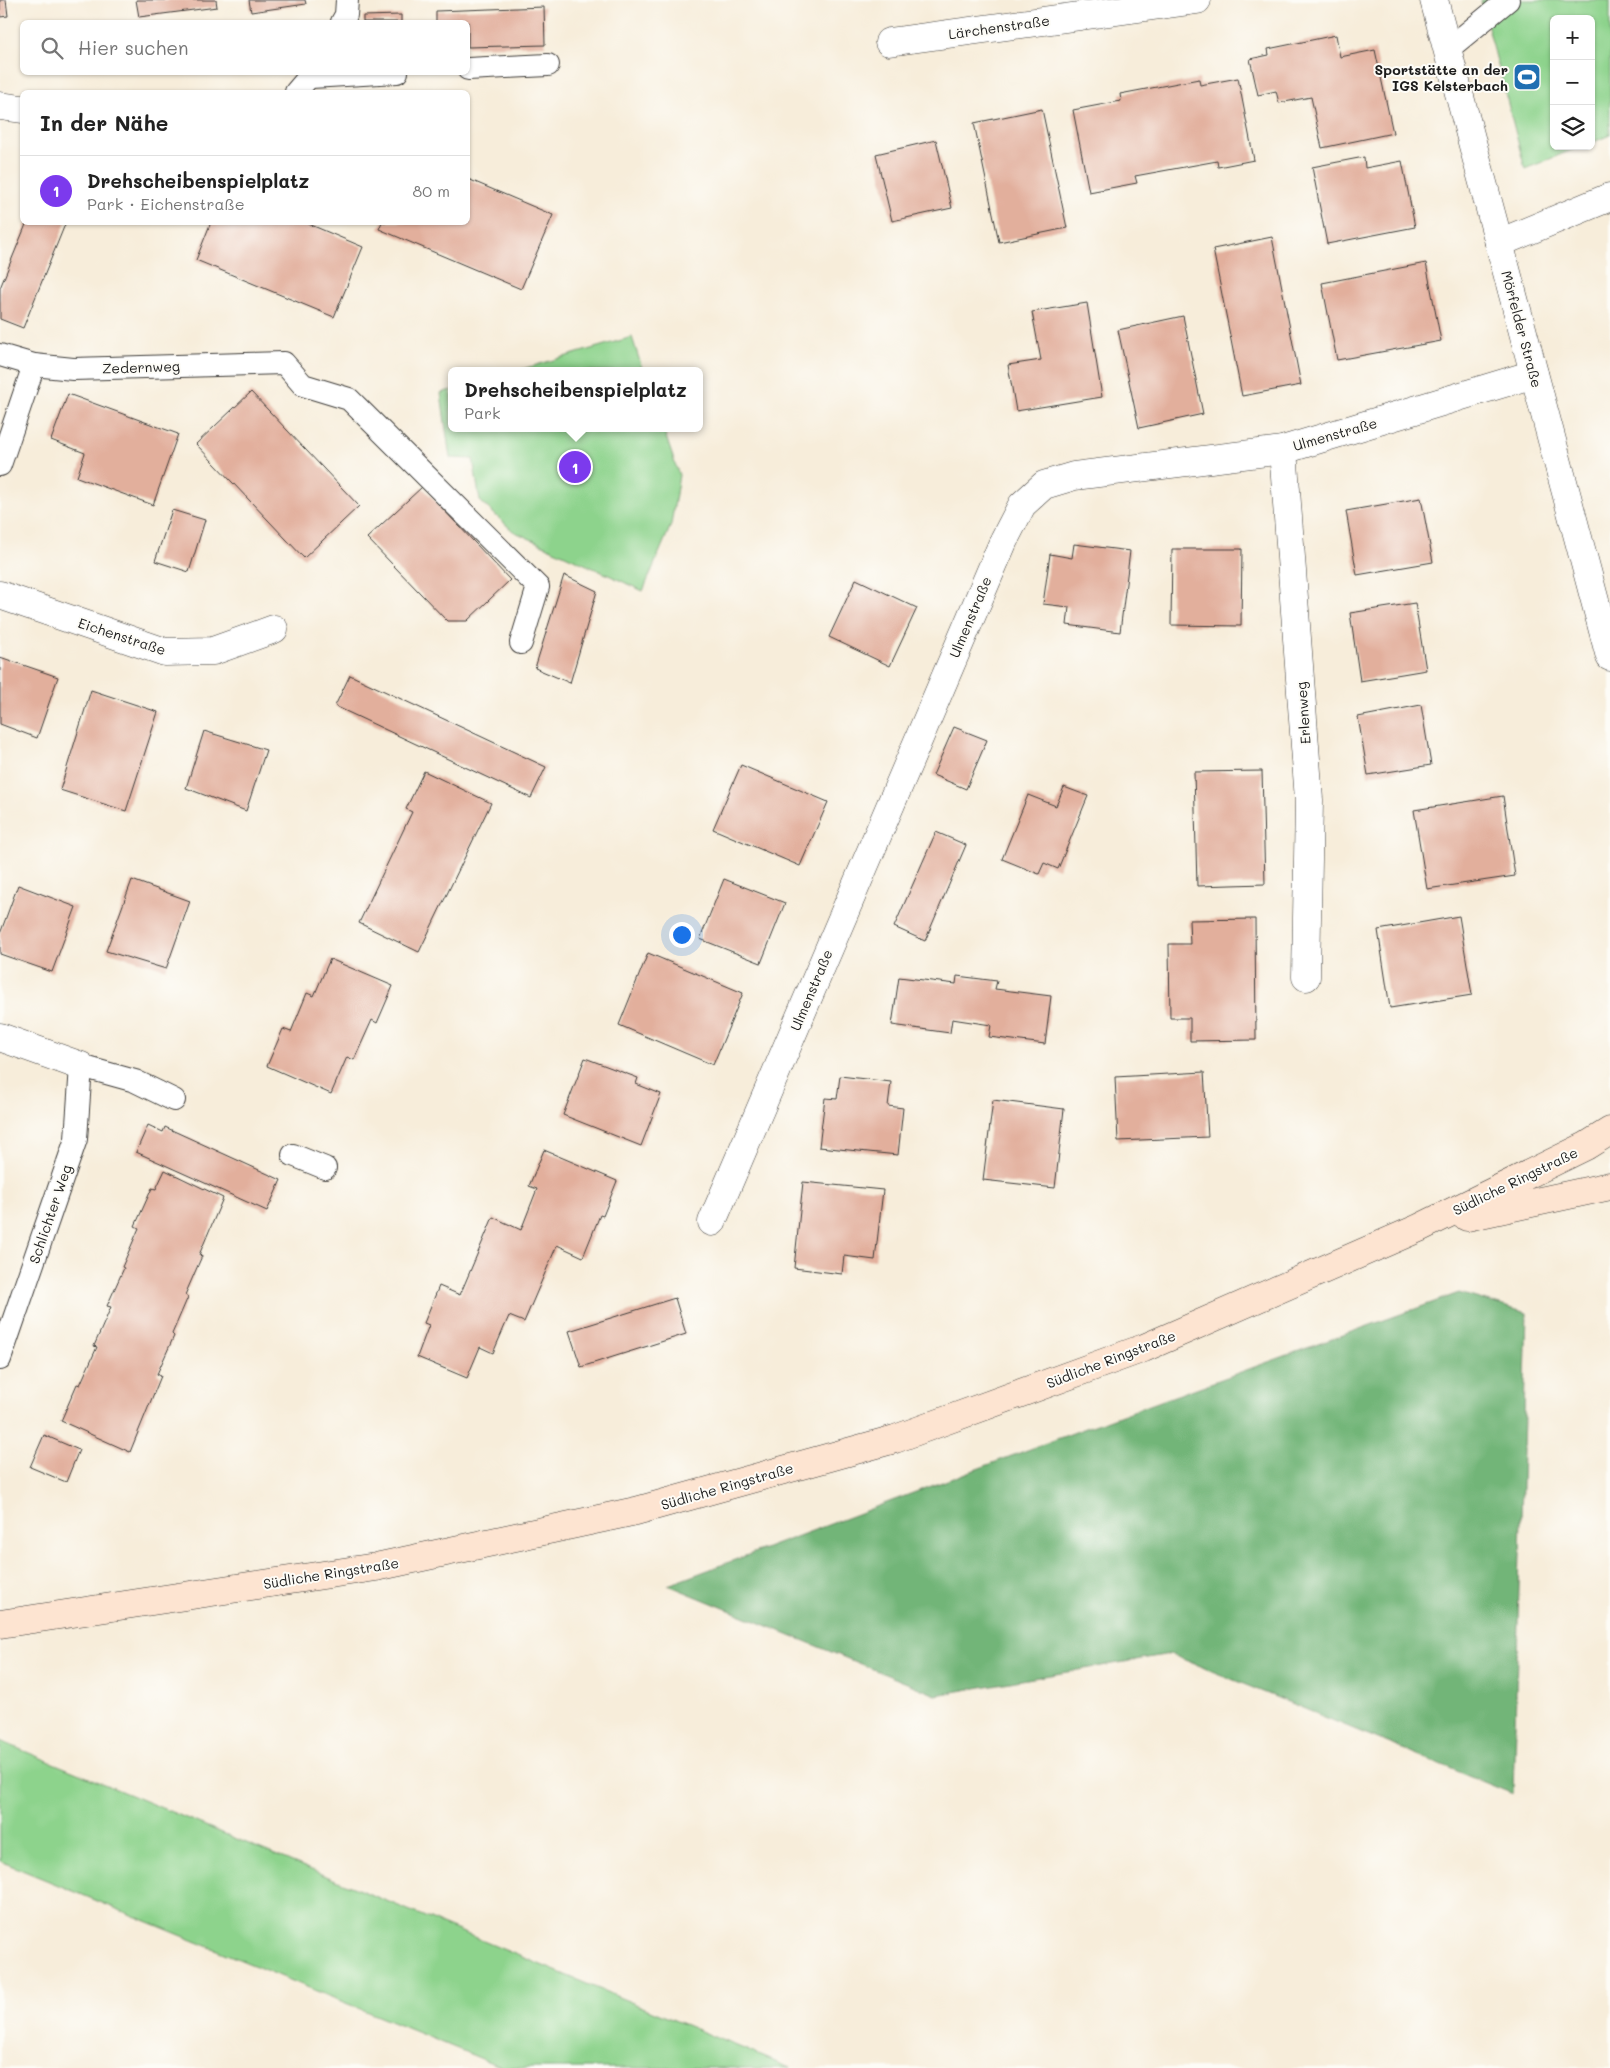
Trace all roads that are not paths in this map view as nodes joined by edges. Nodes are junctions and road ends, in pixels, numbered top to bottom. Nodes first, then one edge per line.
1 (347, 0) edge
2 (1198, 0) edge
3 (1434, 0) edge
4 (1508, 0) edge
5 (343, 20) edge
6 (889, 42) dead end
7 (1447, 50) junction
8 (548, 65) dead end
9 (470, 69) edge
10 (367, 75) edge
11 (307, 81) edge
12 (0, 106) edge
13 (20, 110) edge
14 (1610, 198) edge
15 (1499, 244) junction
16 (0, 355) edge
17 (34, 364) junction
18 (1534, 374) junction
19 (1283, 450) junction
20 (0, 465) edge
21 (0, 595) edge
22 (274, 629) dead end
23 (521, 643) dead end
24 (1610, 657) edge
25 (1306, 978) dead end
26 (0, 1037) edge
27 (81, 1066) junction
28 (174, 1100) dead end
29 (1610, 1131) edge
30 (294, 1155) dead end
31 (325, 1168) dead end
32 (1610, 1186) edge
33 (712, 1222) dead end
34 (1419, 1228) junction
35 (0, 1359) edge
36 (0, 1624) edge

1 - 5 lane
2 - 6 street, Lärchenstraße
3 - 7 street, Mörfelder Straße
4 - 7 lane
7 - 15 street, Mörfelder Straße
8 - 9 lane
10 - 11 lane
12 - 13 street
14 - 15 street
15 - 18 street, Mörfelder Straße
16 - 17 lane, Zedernweg
17 - 20 lane
17 - 23 lane, Zedernweg
18 - 19 street, Ulmenstraße
18 - 24 street, Mörfelder Straße
19 - 25 street, Erlenweg
19 - 33 street, Ulmenstraße
21 - 22 street, Eichenstraße
26 - 27 street
27 - 28 lane
27 - 35 lane, Schlichter Weg
29 - 34 main road, Südliche Ringstraße
30 - 31 lane
32 - 34 main road, Südliche Ringstraße
34 - 36 main road, Südliche Ringstraße

